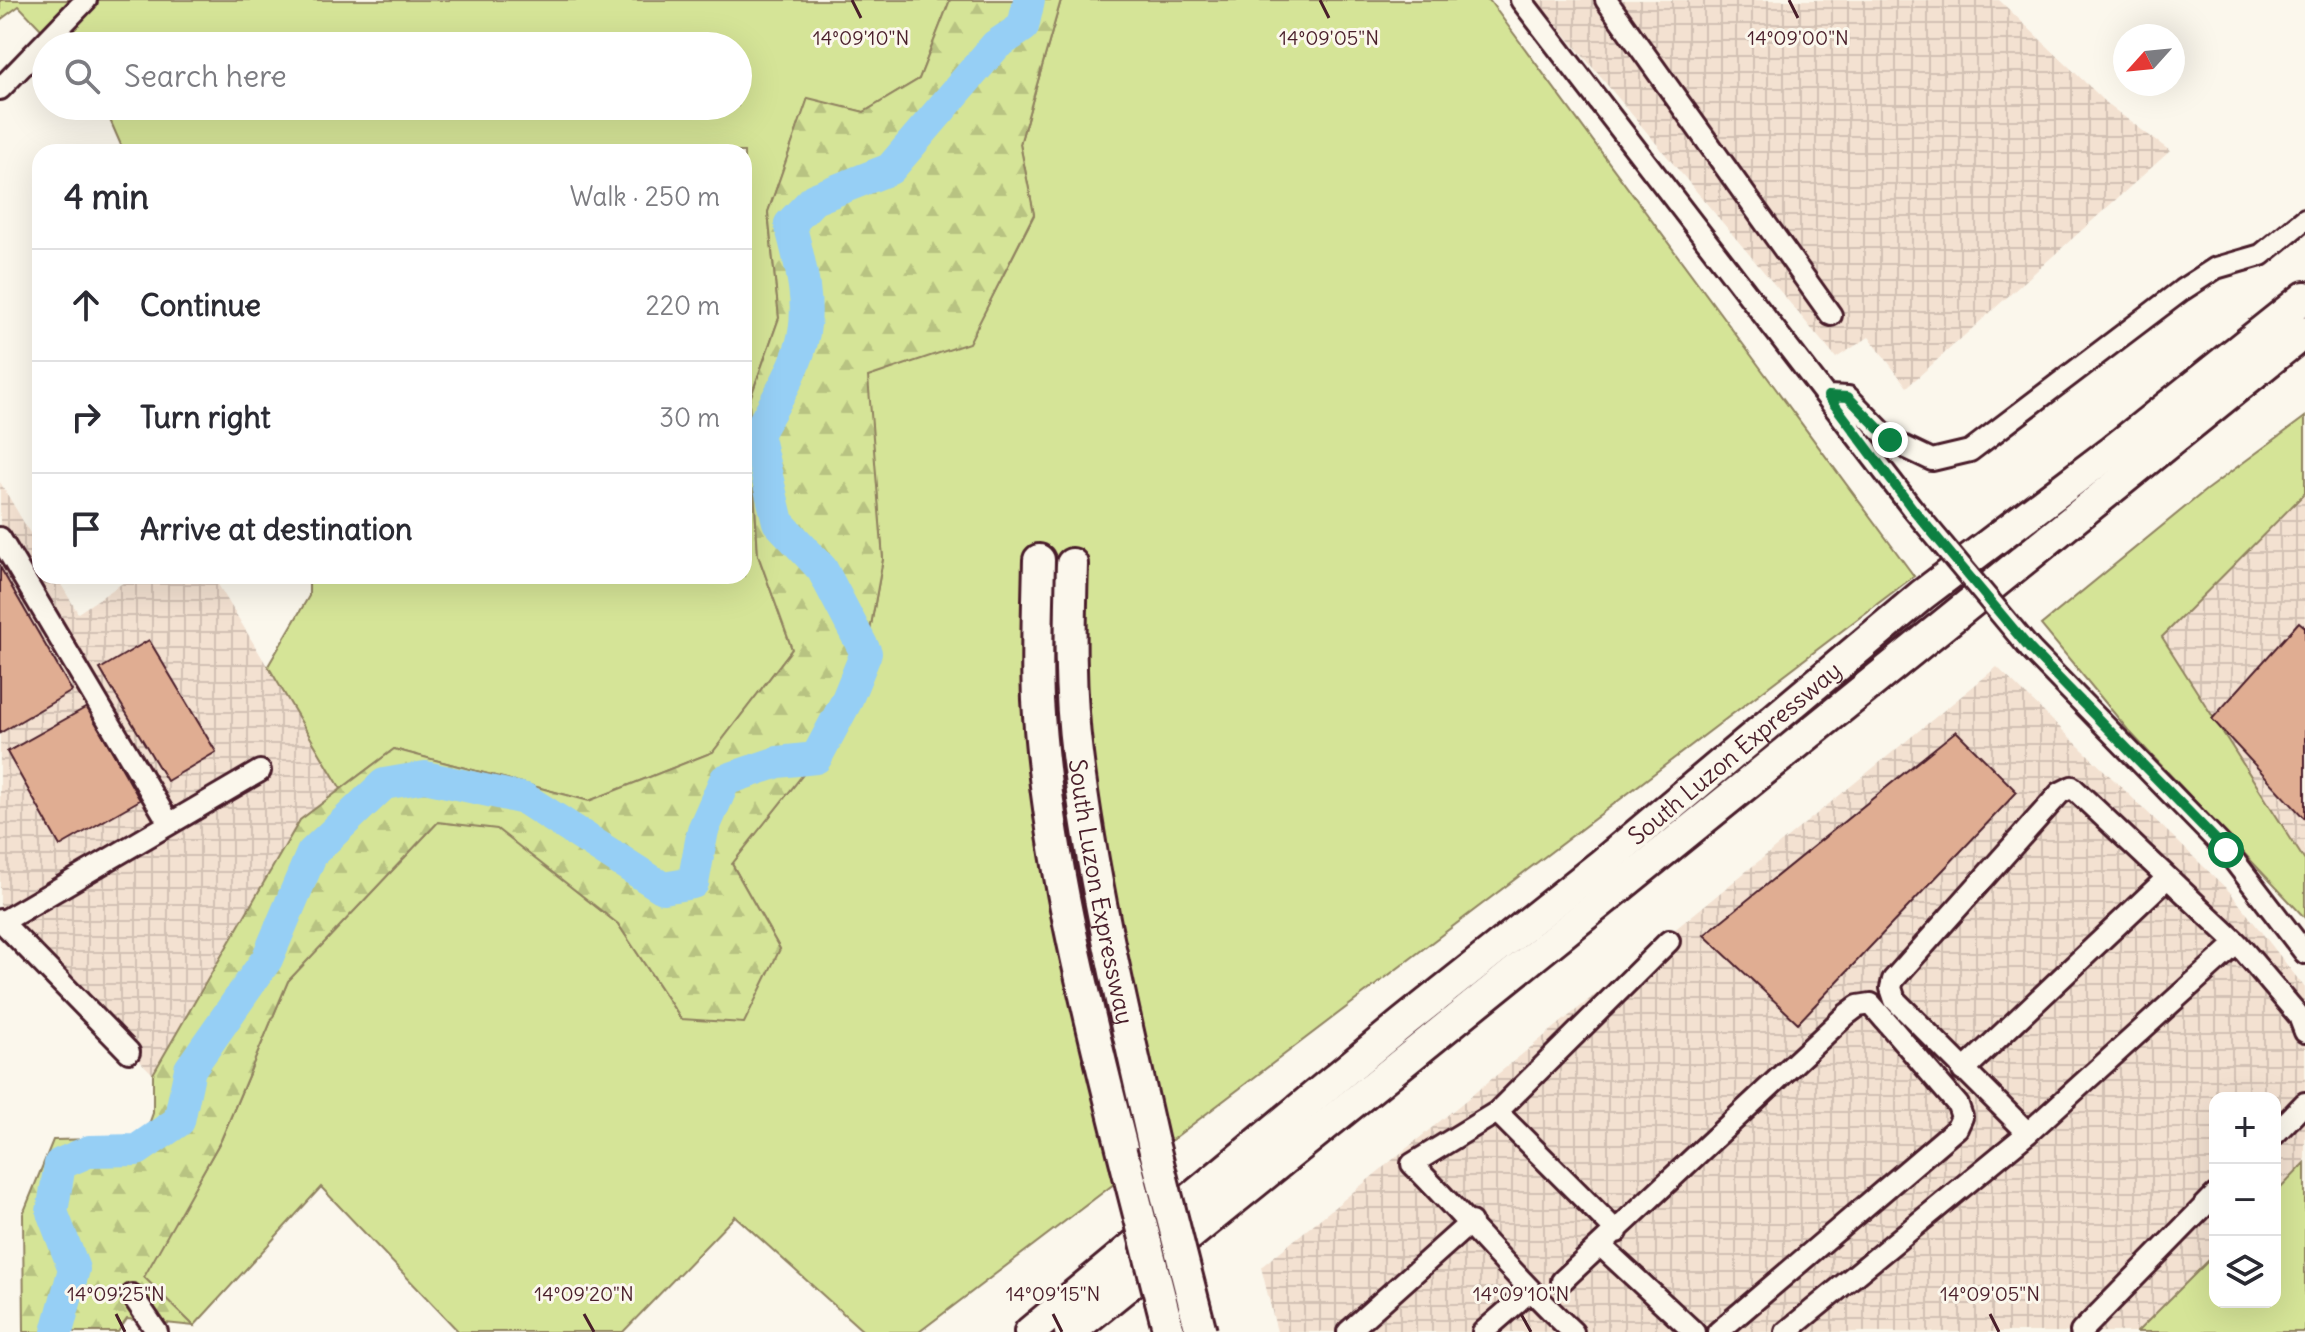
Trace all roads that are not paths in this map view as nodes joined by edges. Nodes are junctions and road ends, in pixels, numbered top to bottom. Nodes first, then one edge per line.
1 (86, 0) edge
2 (1521, 0) edge
3 (1606, 0) edge
4 (55, 32) edge
5 (32, 56) edge
6 (0, 89) edge
7 (2305, 219) edge
8 (2305, 297) edge
9 (1831, 315) dead end
10 (2305, 332) edge
11 (1828, 396) junction
12 (0, 538) edge
13 (1039, 560) dead end
14 (1072, 564) dead end
15 (260, 771) dead end
16 (169, 823) junction
17 (2167, 878) junction
18 (1, 921) edge
19 (1669, 941) dead end
20 (2237, 943) junction
21 (2305, 953) edge
22 (2305, 1032) edge
23 (129, 1052) dead end
24 (1963, 1071) junction
25 (2305, 1103) edge
26 (1497, 1112) junction
27 (2281, 1128) edge
28 (2028, 1133) junction
29 (2209, 1201) edge
30 (1471, 1222) junction
31 (1609, 1239) junction
32 (1562, 1281) dead end
33 (1530, 1291) junction
34 (132, 1295) dead end
35 (157, 1332) edge
36 (1030, 1332) edge
37 (1070, 1332) edge
38 (1169, 1332) edge
39 (1201, 1332) edge
40 (1348, 1332) edge
41 (1483, 1332) edge
42 (1573, 1332) edge
43 (1694, 1332) edge
44 (1718, 1332) edge
45 (1786, 1332) edge
46 (2081, 1332) edge

1 - 4 street
2 - 11 street
3 - 9 street
5 - 6 street
7 - 11 street
8 - 36 highway, South Luzon Expressway
10 - 37 highway, South Luzon Expressway
11 - 21 street, bridge
12 - 16 street
13 - 38 highway, bridge
14 - 39 highway, South Luzon Expressway, bridge
15 - 16 street
16 - 18 street
17 - 20 street
17 - 24 street
17 - 24 street
18 - 23 street
19 - 26 street
20 - 22 street
20 - 28 street
24 - 28 street
25 - 27 street
26 - 30 street
26 - 31 street
28 - 45 street
29 - 46 street
30 - 33 street
30 - 40 street
31 - 32 street
31 - 43 street
31 - 44 street
33 - 41 street
33 - 42 street
34 - 35 street

